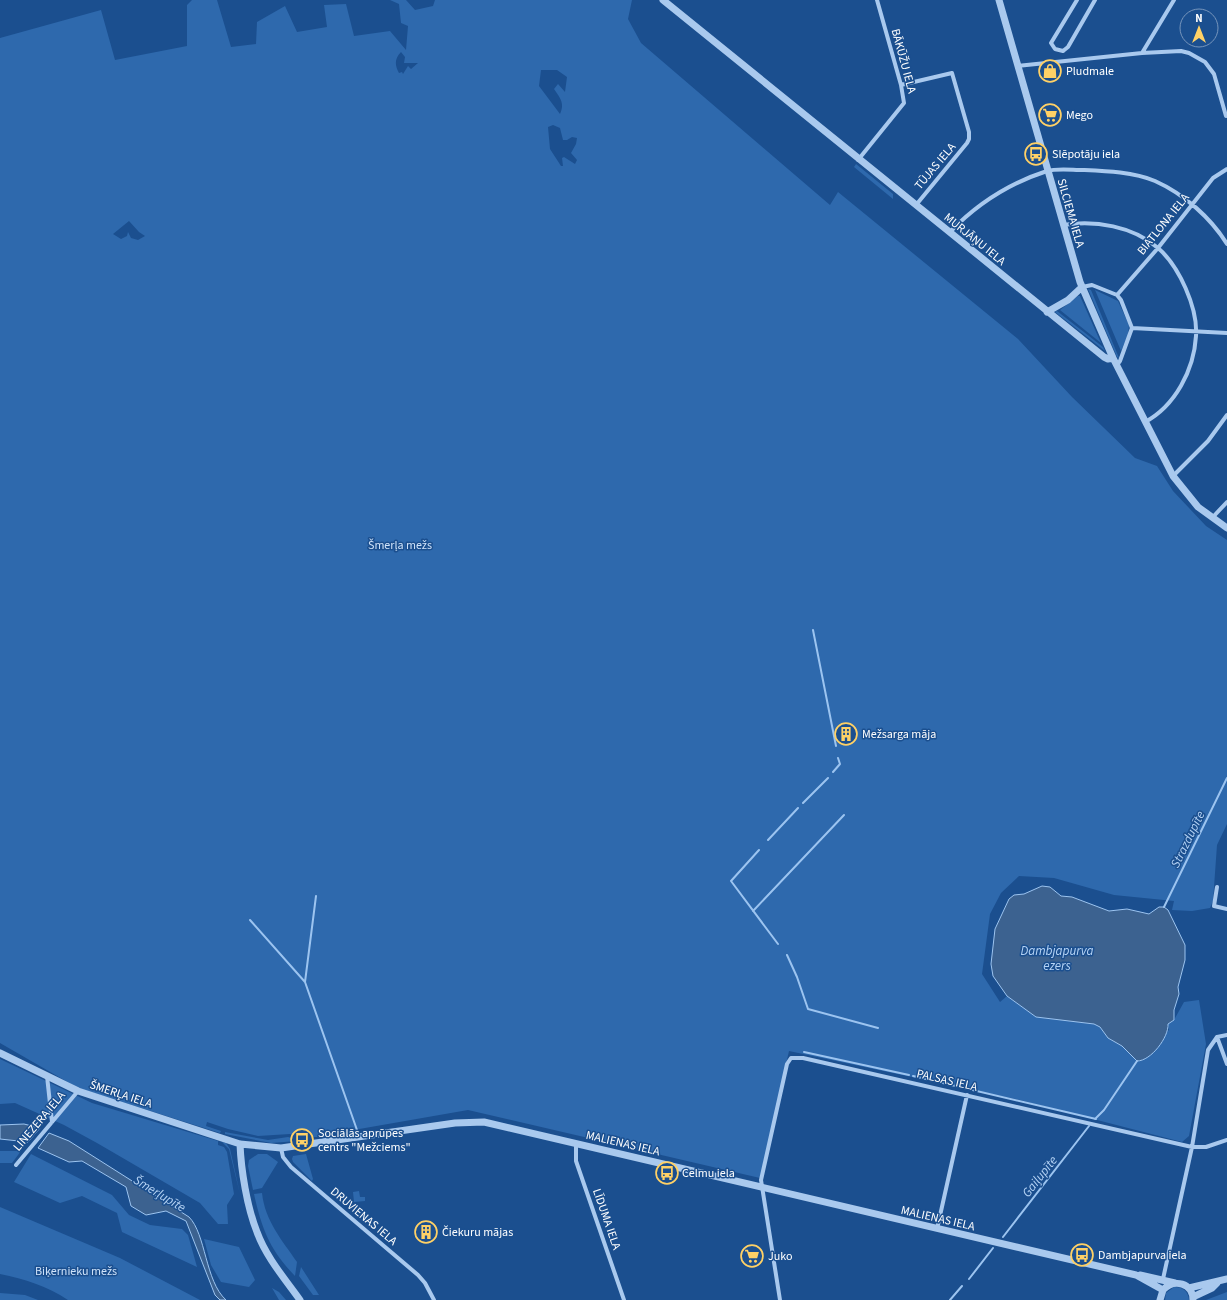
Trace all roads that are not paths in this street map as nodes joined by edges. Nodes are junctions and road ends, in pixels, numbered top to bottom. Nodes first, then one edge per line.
1 (663, 0) edge
2 (877, 0) edge
3 (999, 0) edge
4 (1077, 0) edge
5 (1095, 0) edge
6 (1174, 0) edge
7 (1063, 52) junction
8 (1142, 53) junction
9 (1063, 61) junction
10 (1017, 66) junction
11 (901, 85) junction
12 (1226, 116) edge
13 (858, 160) junction
14 (1227, 169) edge
15 (1048, 171) junction
16 (1192, 204) junction
17 (916, 206) junction
18 (1063, 225) junction
19 (949, 233) junction
20 (1227, 244) edge
21 (1158, 248) junction
22 (1082, 287) junction
23 (1117, 295) junction
24 (1047, 312) junction
25 (1132, 328) junction
26 (1195, 331) junction
27 (1227, 333) edge
28 (1113, 358) junction
29 (1116, 365) junction
30 (1227, 415) edge
31 (1145, 422) junction
32 (1173, 476) junction
33 (1227, 502) edge
34 (1212, 519) junction
35 (1227, 528) edge
36 (1216, 887) dead end
37 (1227, 909) edge
38 (1227, 1035) edge
39 (1217, 1037) junction
40 (0, 1053) edge
41 (1227, 1064) edge
42 (47, 1076) junction
43 (78, 1091) junction
44 (967, 1095) junction
45 (52, 1122) junction
46 (1227, 1140) edge
47 (576, 1143) junction
48 (240, 1144) junction
49 (1192, 1147) junction
50 (281, 1148) junction
51 (16, 1165) dead end
52 (762, 1187) junction
53 (937, 1229) junction
54 (1136, 1275) junction
55 (1163, 1279) junction
56 (1227, 1279) edge
57 (1216, 1282) junction
58 (1175, 1283) junction
59 (1189, 1288) junction
60 (1163, 1290) junction
61 (1193, 1298) edge
62 (300, 1300) edge
63 (434, 1300) edge
64 (624, 1300) edge
65 (780, 1300) edge
66 (1160, 1300) edge

1 - 13 street, MURJĀŅU IELA
2 - 11 street, BĀKŪŽU IELA
3 - 10 street, SILCIEMA IELA
4 - 7 street
5 - 7 street
6 - 8 street
7 - 9 street
8 - 9 street
8 - 12 street
9 - 10 street
10 - 15 street, SILCIEMA IELA
11 - 13 street, BĀKŪŽU IELA
11 - 17 street, TŪJAS IELA
13 - 17 street, MURJĀŅU IELA
14 - 16 street, BIATLONA IELA
15 - 16 street
15 - 18 street, SILCIEMA IELA
15 - 19 street
16 - 20 street
16 - 21 street, BIATLONA IELA
17 - 19 street, MURJĀŅU IELA
18 - 21 street
18 - 22 street, SILCIEMA IELA
19 - 24 street, MURJĀŅU IELA
21 - 23 street, BIATLONA IELA
21 - 26 street
22 - 23 street
22 - 24 street
22 - 28 street, SILCIEMA IELA
23 - 25 street
24 - 28 street, MURJĀŅU IELA
25 - 26 street
25 - 29 street
26 - 27 street
26 - 31 street
28 - 29 street
29 - 31 street
30 - 32 street
31 - 32 street
32 - 34 street
33 - 34 street
34 - 35 street
36 - 37 street
38 - 39 street
39 - 41 street
39 - 49 street
40 - 42 street, ŠMERĻA IELA
42 - 43 street, ŠMERĻA IELA
42 - 45 street
43 - 45 street, LINEZERA IELA
43 - 48 street, ŠMERĻA IELA
44 - 49 street, PALSAS IELA
44 - 52 street, PALSAS IELA
44 - 53 street
45 - 51 street, LINEZERA IELA
46 - 49 street, PALSAS IELA
47 - 50 street, MALIENAS IELA
47 - 52 street, MALIENAS IELA
47 - 64 street, LĪDUMA IELA
48 - 50 street, MALIENAS IELA
48 - 62 street
49 - 55 street
50 - 63 street, DRUVIENAS IELA
52 - 53 street, MALIENAS IELA
52 - 65 street
53 - 54 street, MALIENAS IELA
54 - 55 street, MALIENAS IELA
54 - 60 street, MALIENAS IELA
55 - 58 street, MALIENAS IELA
56 - 57 street
57 - 59 street
57 - 61 street
58 - 59 street, MALIENAS IELA
58 - 60 street
59 - 61 street
60 - 66 street

